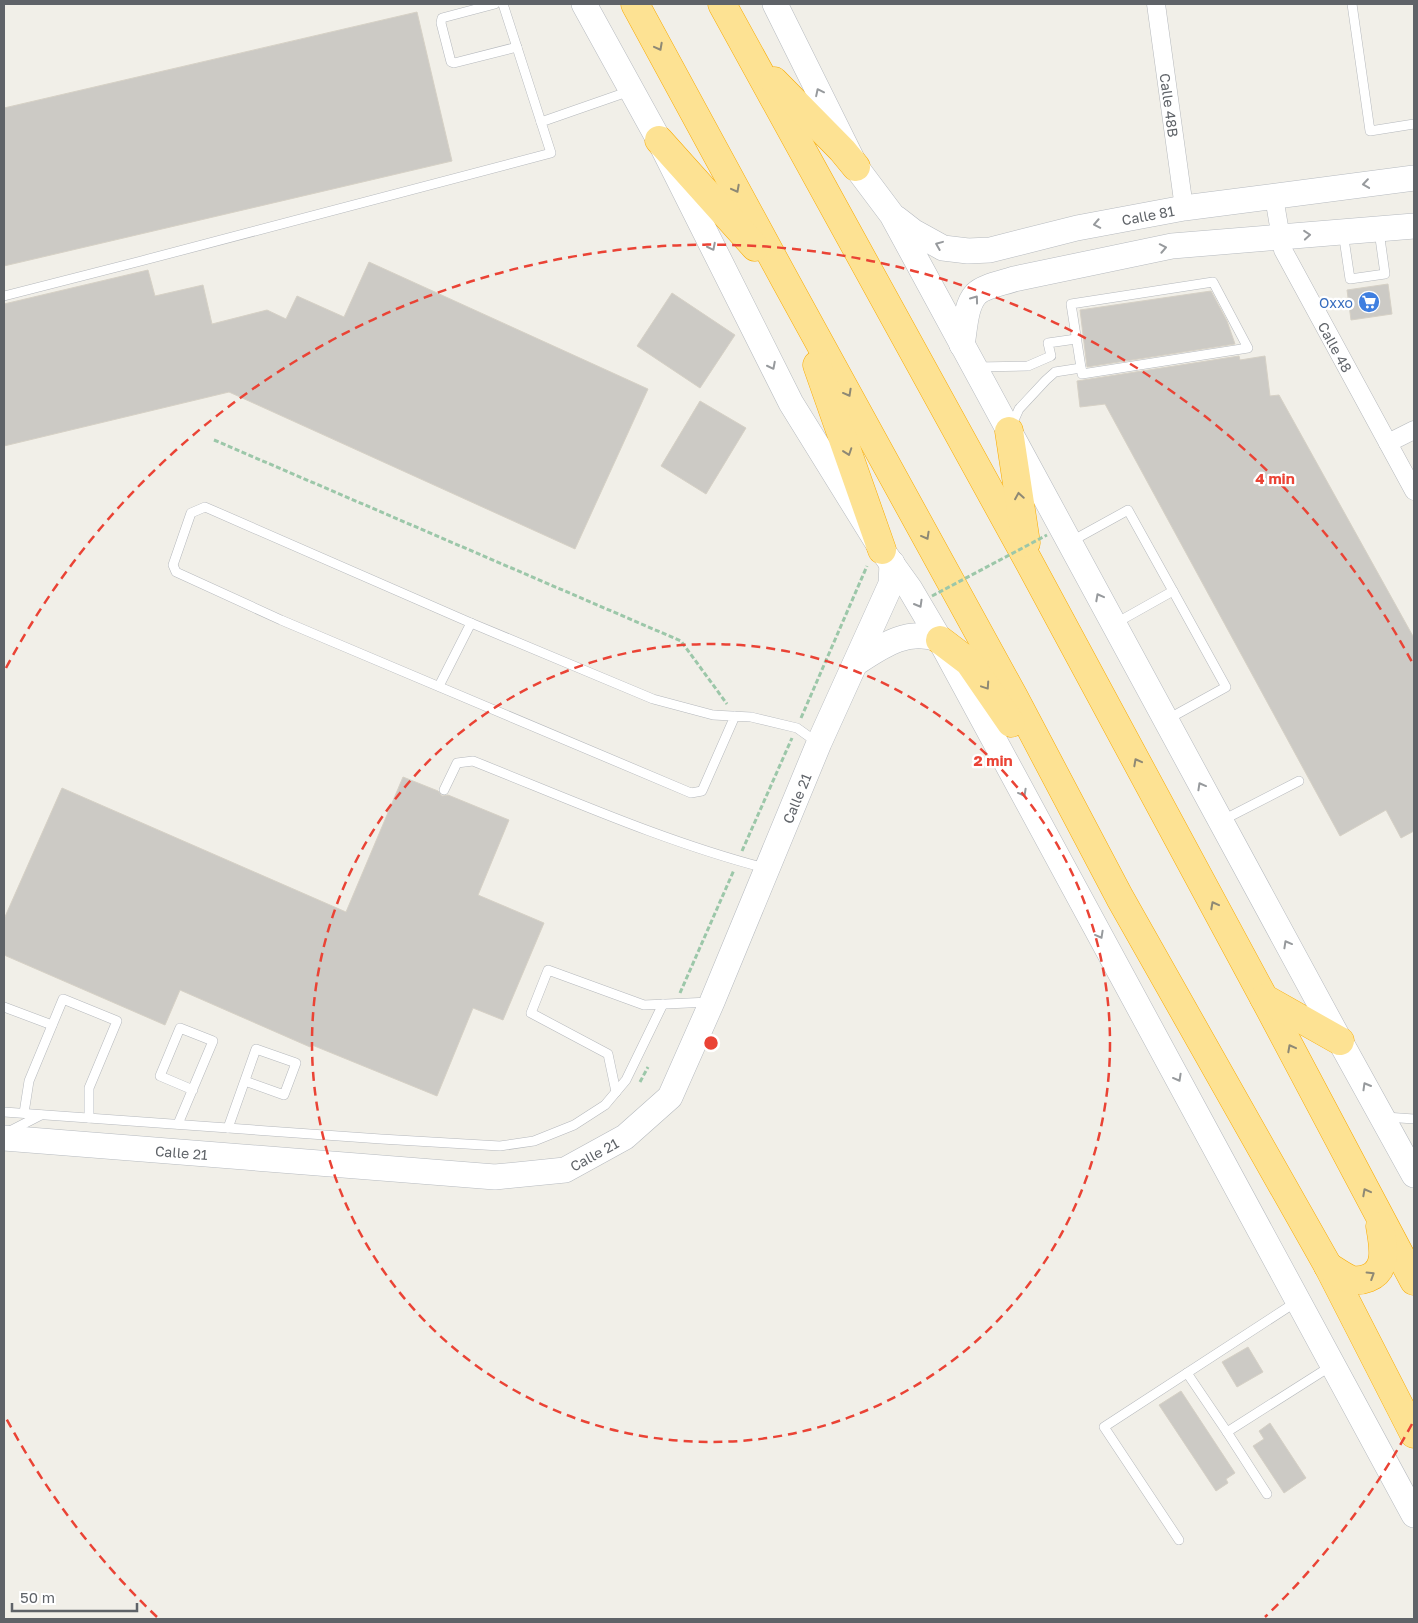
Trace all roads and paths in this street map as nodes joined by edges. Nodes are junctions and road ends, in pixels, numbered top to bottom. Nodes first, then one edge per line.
1 (494, 4) edge
2 (503, 4) edge
3 (584, 4) edge
4 (635, 4) edge
5 (722, 4) edge
6 (776, 4) edge
7 (1156, 4) edge
8 (1352, 4) edge
9 (517, 47) junction
10 (745, 48) junction
11 (632, 90) junction
12 (541, 122) junction
13 (1414, 124) edge
14 (659, 140) junction
15 (856, 167) junction
16 (1414, 178) edge
17 (1274, 196) junction
18 (1184, 208) junction
19 (892, 215) junction
20 (1414, 226) edge
21 (1379, 229) junction
22 (1343, 232) junction
23 (1281, 238) junction
24 (788, 285) junction
25 (4, 296) edge
26 (1076, 339) junction
27 (962, 344) junction
28 (974, 367) junction
29 (1081, 368) junction
30 (1414, 430) edge
31 (1009, 432) junction
32 (214, 440) dead end
33 (1388, 443) junction
34 (1414, 491) edge
35 (1058, 538) junction
36 (887, 557) junction
37 (1030, 562) junction
38 (1173, 591) junction
39 (932, 596) dead end
40 (471, 622) junction
41 (1113, 624) junction
42 (940, 640) junction
43 (856, 663) junction
44 (439, 686) junction
45 (735, 716) junction
46 (1165, 720) junction
47 (819, 744) junction
48 (1051, 765) junction
49 (1299, 781) dead end
50 (444, 790) dead end
51 (1220, 821) junction
52 (767, 869) junction
53 (1264, 998) junction
54 (712, 1002) junction
55 (663, 1004) junction
56 (4, 1007) edge
57 (52, 1025) junction
58 (1340, 1041) junction
59 (245, 1081) junction
60 (193, 1090) junction
61 (616, 1092) junction
62 (4, 1112) edge
63 (24, 1113) junction
64 (42, 1114) junction
65 (1384, 1117) junction
66 (89, 1118) junction
67 (1414, 1119) edge
68 (178, 1124) junction
69 (228, 1128) junction
70 (4, 1136) edge
71 (1414, 1175) edge
72 (1379, 1217) junction
73 (1328, 1266) junction
74 (1414, 1281) edge
75 (1298, 1301) junction
76 (1332, 1365) junction
77 (1187, 1373) junction
78 (1227, 1432) junction
79 (1414, 1434) edge
80 (1267, 1494) dead end
81 (1414, 1515) edge
82 (1179, 1540) dead end

1 - 9 lane
2 - 9 lane
3 - 11 main road
4 -> 24 highway
5 - 10 highway
15 -> 6 main road
7 - 18 street, Calle 48B
8 - 13 lane
9 - 12 lane
10 - 15 highway
10 - 37 highway
11 - 12 lane
11 - 14 main road
12 - 25 lane
14 - 24 highway
14 -> 36 main road
15 - 19 main road
16 -> 17 main road, Calle 81
17 - 18 main road, Calle 81
17 - 23 street, Calle 48
18 -> 19 main road, Calle 81
19 - 27 main road
20 - 21 main road
21 - 22 main road
21 - 22 lane
23 -> 22 main road
27 -> 23 main road
23 - 33 street, Calle 48
24 -> 36 highway
24 -> 48 highway
26 - 28 lane
26 - 29 lane
26 - 29 lane
27 - 28 main road
28 - 31 main road
29 - 31 lane
30 - 33 street
31 - 35 main road
37 -> 31 highway
32 - 45 path
33 - 34 street, Calle 48
35 - 38 lane
35 - 39 path, bridge
41 -> 35 main road
36 -> 42 main road
36 - 43 main road, Calle 21
53 -> 37 highway
38 - 41 lane
38 - 46 lane
40 - 44 lane
40 - 44 lane
40 - 45 lane
41 - 46 main road
42 - 43 main road
42 -> 48 highway
42 -> 75 main road
43 - 47 main road, Calle 21
44 - 45 lane
45 - 47 lane
51 -> 46 main road
47 - 52 main road, Calle 21
48 - 73 highway
49 - 51 lane
50 - 52 lane
58 -> 51 main road
52 - 54 main road, Calle 21
53 - 58 highway
72 -> 53 highway
54 - 55 lane
54 - 70 main road, Calle 21
55 - 61 lane
55 - 61 lane
56 - 57 lane
57 - 63 lane
57 - 66 lane
65 -> 58 main road
59 - 59 lane
59 - 69 lane
60 - 60 lane
60 - 68 lane
61 - 69 lane
62 - 63 lane
63 - 64 lane
64 - 66 lane
64 - 70 lane
65 - 67 lane
65 - 71 main road
66 - 68 lane
68 - 69 lane
73 -> 72 highway
72 - 74 highway
73 - 79 highway
75 - 76 main road
75 - 77 lane
76 - 78 lane
76 - 81 main road
77 - 78 lane
77 - 82 lane
78 - 80 lane

